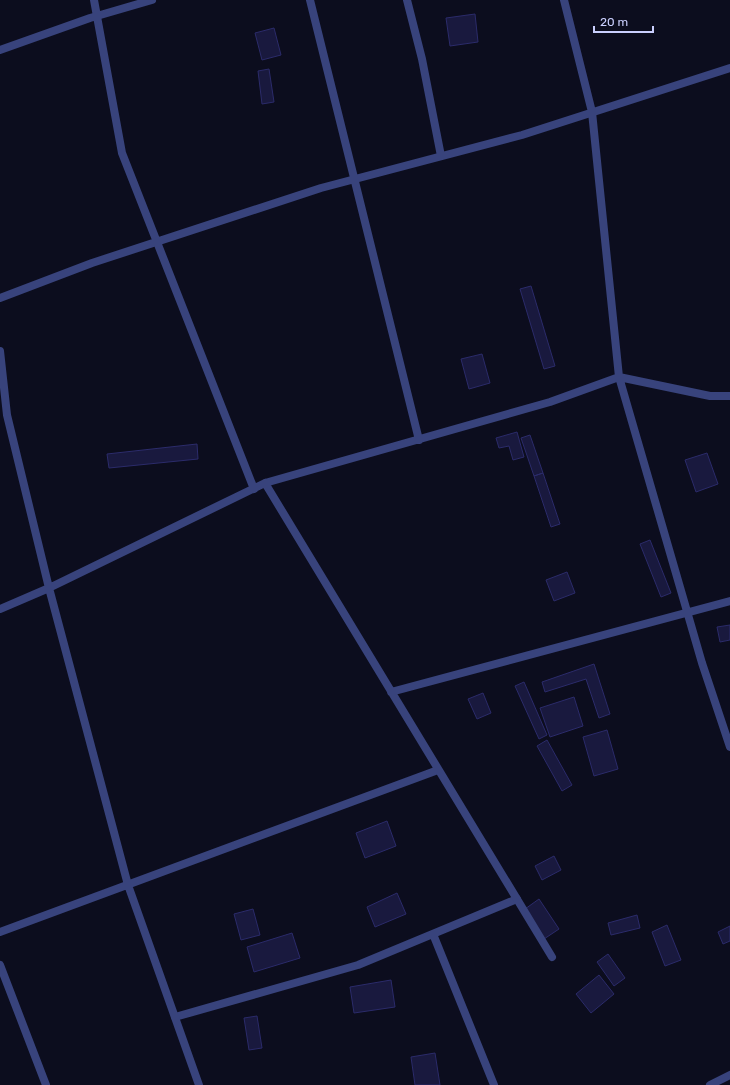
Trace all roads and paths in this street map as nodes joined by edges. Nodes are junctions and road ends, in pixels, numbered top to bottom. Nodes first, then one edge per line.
1 (94, 0) edge
2 (152, 0) edge
3 (310, 0) edge
4 (407, 0) edge
5 (564, 0) edge
6 (97, 16) junction
7 (0, 50) edge
8 (730, 68) edge
9 (592, 112) junction
10 (441, 156) junction
11 (354, 180) junction
12 (157, 242) junction
13 (0, 298) edge
14 (0, 351) edge
15 (618, 377) junction
16 (730, 396) edge
17 (419, 440) junction
18 (265, 484) junction
19 (254, 488) junction
20 (49, 588) junction
21 (730, 601) edge
22 (0, 609) edge
23 (688, 611) junction
24 (391, 692) junction
25 (730, 747) edge
26 (438, 770) junction
27 (128, 885) junction
28 (517, 899) junction
29 (0, 932) edge
30 (433, 934) junction
31 (552, 957) dead end
32 (0, 964) edge
33 (175, 1017) junction
34 (730, 1075) edge
35 (46, 1085) edge
36 (199, 1085) edge
37 (494, 1085) edge
38 (710, 1085) edge

1 - 6 street
2 - 6 street
3 - 11 street
4 - 10 street
5 - 9 street
6 - 7 street
6 - 12 street
8 - 9 street
9 - 10 street
9 - 15 street
10 - 11 street
11 - 12 street
11 - 17 street
12 - 13 street
12 - 19 street
14 - 20 street
15 - 16 street
15 - 17 street
15 - 23 street
17 - 18 street
18 - 19 street
18 - 24 street
19 - 20 street
20 - 22 street
20 - 27 street
21 - 23 street
23 - 24 street
23 - 25 street
24 - 26 street
26 - 27 street
26 - 28 street
27 - 29 street
27 - 33 street
28 - 30 street
28 - 31 street
30 - 33 street
30 - 37 street
32 - 35 street
33 - 36 street
34 - 38 street

